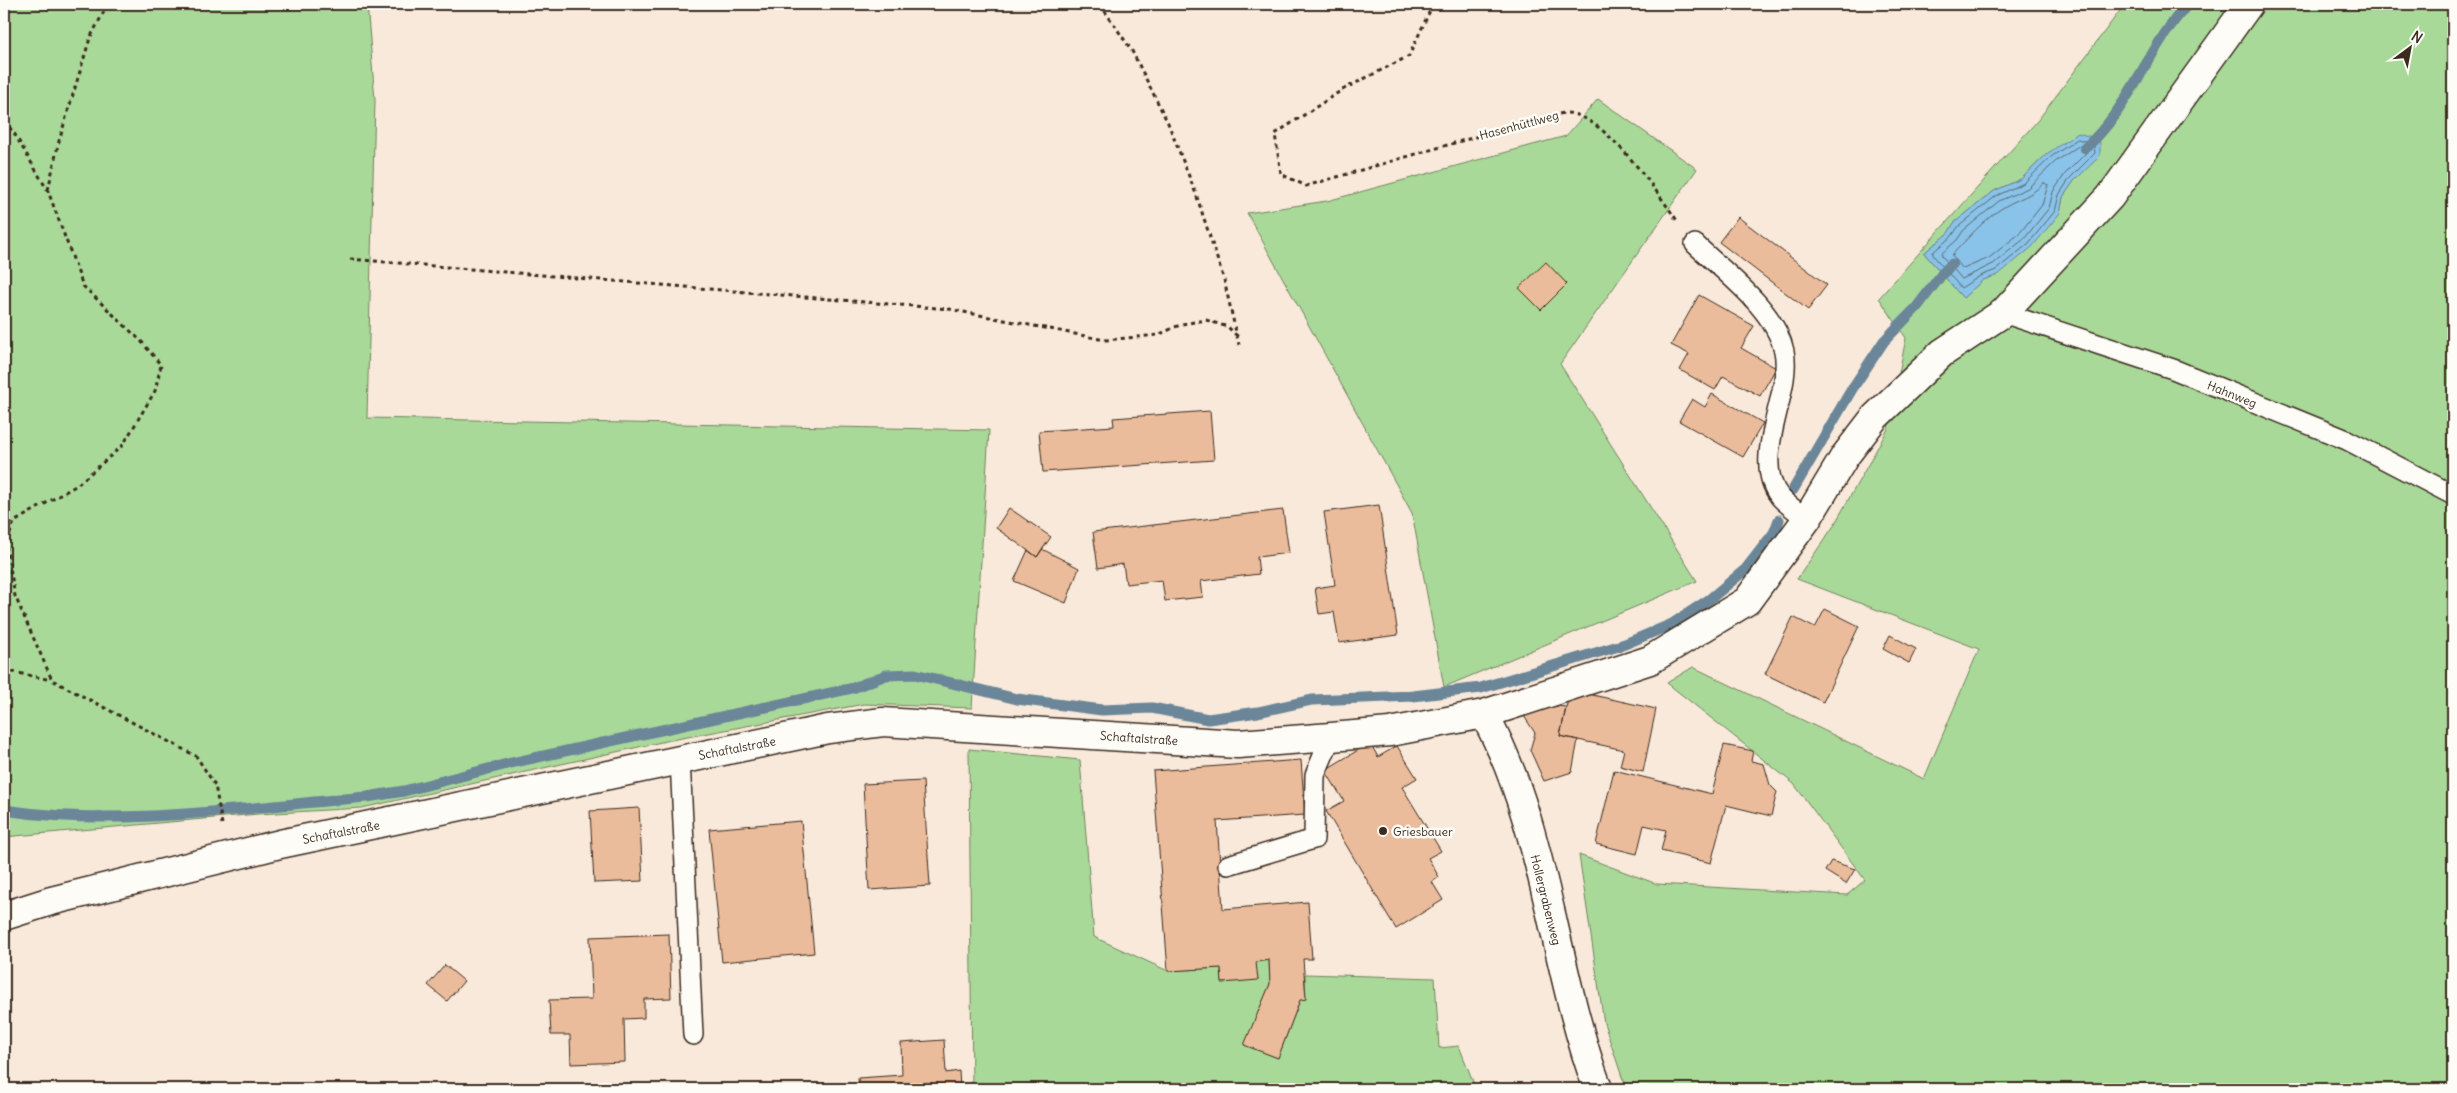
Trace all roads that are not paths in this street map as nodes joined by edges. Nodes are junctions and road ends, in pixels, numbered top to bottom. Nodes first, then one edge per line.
1 (2249, 4) edge
2 (1694, 244) road end
3 (2003, 314) junction
4 (2453, 494) edge
5 (1807, 519) junction
6 (1484, 714) junction
7 (1331, 737) junction
8 (680, 759) junction
9 (1228, 865) dead end
10 (4, 916) edge
11 (693, 1035) dead end
12 (1598, 1089) edge

1 - 3 street, Schaftalstraße
2 - 5 lane
3 - 4 lane, Hahnweg
3 - 5 street, Schaftalstraße
5 - 6 street, Schaftalstraße
6 - 7 street, Schaftalstraße
6 - 12 street, Hollergrabenweg
7 - 8 street, Schaftalstraße
7 - 9 lane
8 - 10 street, Schaftalstraße
8 - 11 lane

